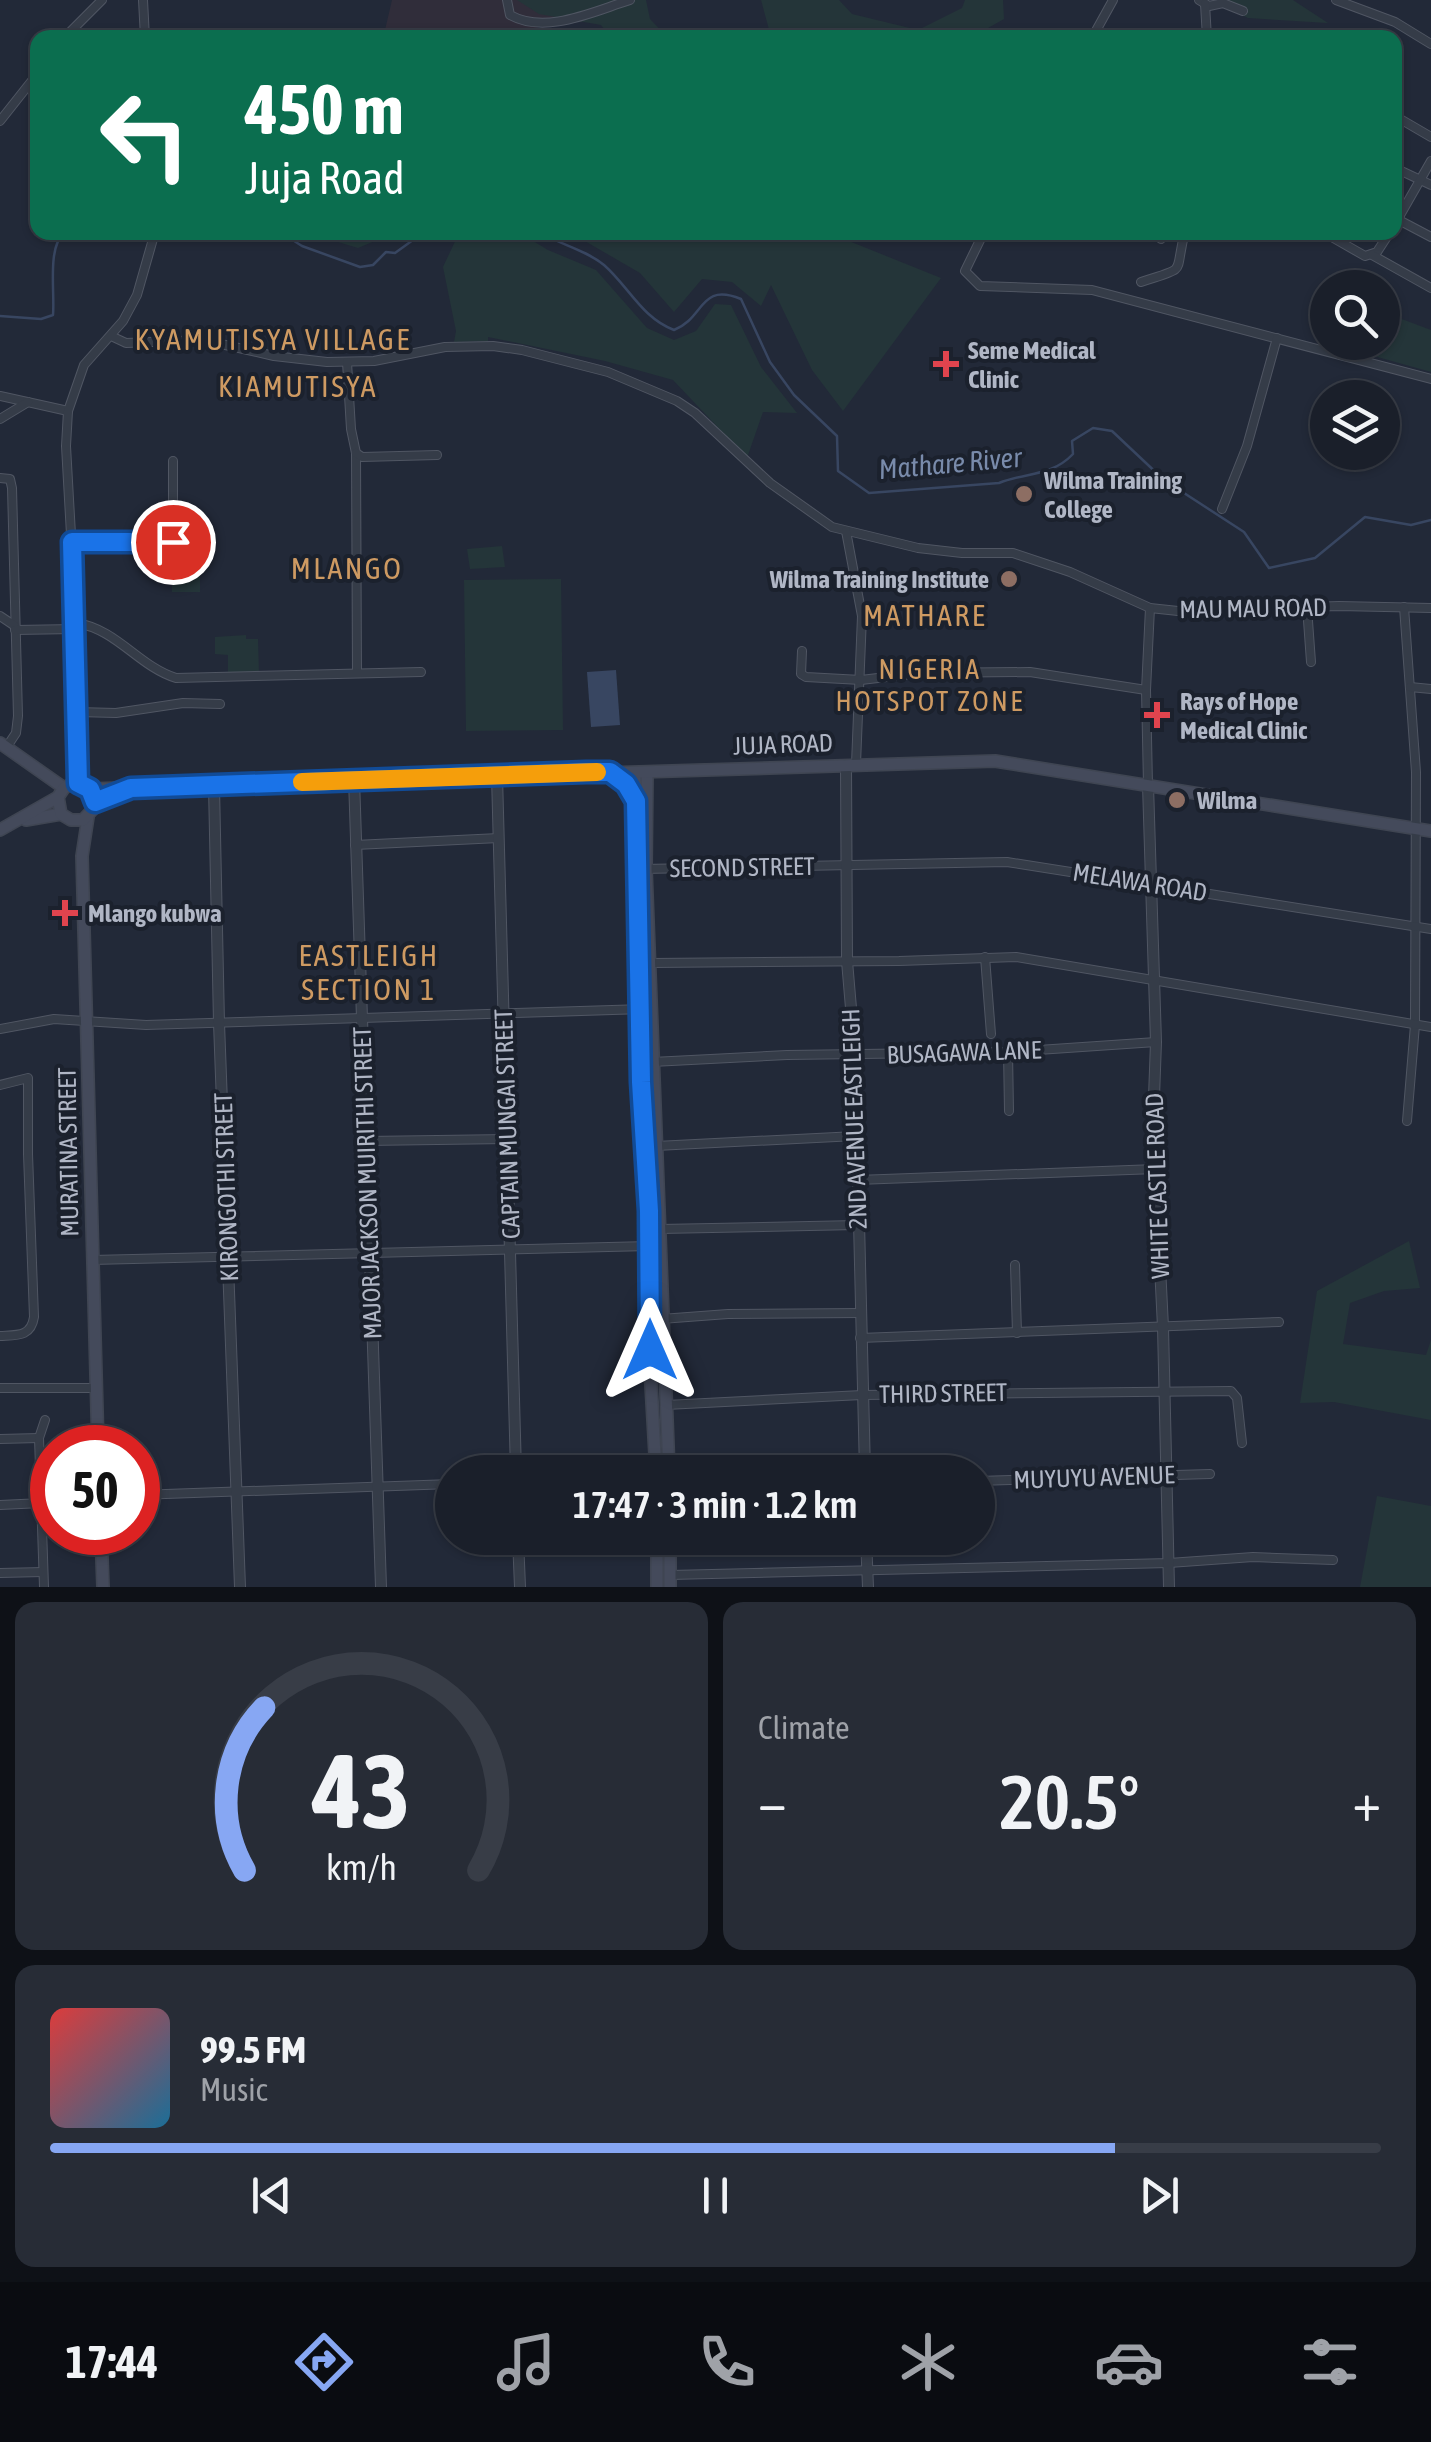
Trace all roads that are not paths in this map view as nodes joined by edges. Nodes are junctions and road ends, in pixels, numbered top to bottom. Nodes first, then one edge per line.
1 (102, 0) edge
2 (142, 0) edge
3 (506, 0) edge
4 (630, 0) edge
5 (1114, 0) edge
6 (1336, 0) edge
7 (1202, 2) edge
8 (1243, 11) dead end
9 (72, 30) edge
10 (144, 30) edge
11 (1097, 30) edge
12 (1206, 30) edge
13 (1431, 44) edge
14 (30, 83) edge
15 (1402, 120) edge
16 (0, 121) edge
17 (1431, 137) edge
18 (1431, 160) edge
19 (1402, 171) edge
20 (1421, 180) junction
21 (1431, 185) edge
22 (1402, 211) edge
23 (1402, 224) edge
24 (1431, 237) edge
25 (153, 240) edge
26 (980, 240) edge
27 (1184, 240) edge
28 (1336, 240) edge
29 (1384, 240) edge
30 (1372, 255) junction
31 (1141, 282) dead end
32 (1431, 288) edge
33 (111, 336) junction
34 (1277, 338) junction
35 (347, 362) junction
36 (1431, 378) edge
37 (0, 396) edge
38 (28, 402) junction
39 (68, 412) junction
40 (0, 419) edge
41 (356, 453) junction
42 (438, 455) dead end
43 (173, 461) dead end
44 (0, 478) edge
45 (1222, 509) dead end
46 (846, 531) junction
47 (72, 542) junction
48 (1307, 607) junction
49 (1404, 607) junction
50 (1150, 608) junction
51 (1431, 608) edge
52 (0, 616) edge
53 (75, 626) junction
54 (15, 628) junction
55 (802, 651) dead end
56 (1311, 662) dead end
57 (421, 672) dead end
58 (357, 673) junction
59 (861, 680) junction
60 (1410, 687) junction
61 (1431, 689) edge
62 (1146, 690) junction
63 (220, 704) dead end
64 (77, 712) junction
65 (3, 746) edge
66 (851, 765) junction
67 (683, 771) junction
68 (610, 772) junction
69 (641, 773) junction
70 (498, 776) junction
71 (354, 779) junction
72 (1148, 785) junction
73 (84, 786) junction
74 (214, 786) junction
75 (131, 788) junction
76 (61, 793) junction
77 (641, 800) junction
78 (95, 802) junction
79 (88, 816) junction
80 (66, 817) junction
81 (1416, 829) junction
82 (0, 831) edge
83 (1431, 832) edge
84 (499, 838) junction
85 (355, 844) junction
86 (82, 856) junction
87 (846, 865) junction
88 (642, 869) junction
89 (1151, 883) junction
90 (1416, 926) junction
91 (1431, 929) edge
92 (985, 957) junction
93 (847, 961) junction
94 (651, 962) junction
95 (1154, 979) junction
96 (645, 1009) junction
97 (504, 1013) junction
98 (361, 1016) junction
99 (88, 1020) junction
100 (218, 1023) junction
101 (1415, 1024) junction
102 (1431, 1027) edge
103 (0, 1029) edge
104 (990, 1034) dead end
105 (1156, 1042) junction
106 (1008, 1052) junction
107 (855, 1055) junction
108 (652, 1062) junction
109 (0, 1085) edge
110 (1009, 1111) dead end
111 (1408, 1121) dead end
112 (856, 1136) junction
113 (508, 1138) junction
114 (366, 1141) junction
115 (656, 1146) junction
116 (1156, 1169) junction
117 (858, 1180) junction
118 (857, 1225) junction
119 (660, 1229) junction
120 (650, 1246) junction
121 (511, 1249) junction
122 (371, 1252) junction
123 (229, 1254) junction
124 (92, 1260) junction
125 (1014, 1265) dead end
126 (860, 1313) junction
127 (661, 1319) junction
128 (1278, 1322) dead end
129 (1163, 1327) junction
130 (1016, 1333) junction
131 (0, 1336) edge
132 (860, 1338) junction
133 (0, 1388) edge
134 (97, 1388) junction
135 (1164, 1390) junction
136 (862, 1394) junction
137 (666, 1404) junction
138 (45, 1420) dead end
139 (43, 1425) edge
140 (98, 1425) edge
141 (30, 1438) edge
142 (0, 1439) edge
143 (1242, 1443) dead end
144 (516, 1455) edge
145 (655, 1455) edge
146 (668, 1455) edge
147 (864, 1455) edge
148 (1210, 1474) dead end
149 (1166, 1476) junction
150 (995, 1481) edge
151 (435, 1485) edge
152 (377, 1487) junction
153 (239, 1493) junction
154 (160, 1495) edge
155 (30, 1504) edge
156 (0, 1505) edge
157 (43, 1555) edge
158 (102, 1555) edge
159 (519, 1555) edge
160 (657, 1555) edge
161 (670, 1555) edge
162 (866, 1555) edge
163 (1333, 1560) dead end
164 (1169, 1563) junction
165 (43, 1572) junction
166 (867, 1572) junction
167 (0, 1573) edge
168 (670, 1581) edge
169 (44, 1587) edge
170 (103, 1587) edge
171 (240, 1587) edge
172 (382, 1587) edge
173 (520, 1587) edge
174 (657, 1587) edge
175 (868, 1587) edge
176 (1169, 1587) edge

1 - 9 street
2 - 10 street
3 - 4 street
5 - 11 street
6 - 13 street
7 - 8 street
7 - 12 street
14 - 16 street
15 - 17 street
18 - 20 street
19 - 20 street
20 - 21 street
20 - 22 street
23 - 24 street
25 - 33 street
26 - 34 street
27 - 31 street
28 - 30 street
29 - 30 street
30 - 32 street
33 - 35 street, MAU MAU ROAD
33 - 39 street
34 - 36 street
34 - 45 street
35 - 41 street
35 - 46 street, MAU MAU ROAD
37 - 38 street
38 - 39 street
38 - 40 street
39 - 47 street
41 - 42 street
41 - 58 street
43 - 47 street
44 - 54 street
46 - 50 street, MAU MAU ROAD
46 - 59 street
47 - 53 street
48 - 49 street, MAU MAU ROAD
48 - 50 street, MAU MAU ROAD
48 - 56 street
49 - 51 street, MAU MAU ROAD
49 - 60 street
50 - 62 street
52 - 54 street
53 - 54 street
53 - 58 street
53 - 64 street
54 - 65 street
55 - 59 street
57 - 58 street
59 - 62 street
59 - 66 street
60 - 61 street
60 - 81 street
62 - 72 street
63 - 64 street
64 - 73 street
65 - 76 main road
66 - 67 main road, JUJA ROAD
66 - 72 main road, JUJA ROAD
66 - 87 street, 2ND AVENUE EASTLEIGH
67 - 69 main road, JUJA ROAD
67 - 77 main road
68 - 69 main road, JUJA ROAD
68 - 70 main road, JUJA ROAD
68 - 77 main road
69 - 77 main road
70 - 71 main road, JUJA ROAD
70 - 84 street, CAPTAIN MUNGAI STREET
71 - 74 main road, JUJA ROAD
71 - 85 street, MAJOR JACKSON MUIRITHI STREET
72 - 81 main road, JUJA ROAD
72 - 89 street, WHITE CASTLE ROAD
73 - 75 main road, JUJA ROAD
73 - 76 main road, JUJA ROAD
73 - 78 main road
74 - 75 main road, JUJA ROAD
74 - 100 street, KIRONGOTHI STREET
75 - 78 main road, JUJA ROAD
76 - 80 main road, MURATINA STREET
76 - 82 main road
77 - 88 main road
78 - 79 main road, MURATINA STREET
79 - 80 main road
79 - 86 main road, MURATINA STREET
80 - 82 main road
80 - 86 main road, MURATINA STREET
81 - 83 main road, JUJA ROAD
81 - 90 street
84 - 85 street
84 - 97 street, CAPTAIN MUNGAI STREET
85 - 98 street, MAJOR JACKSON MUIRITHI STREET
86 - 99 main road, MURATINA STREET
87 - 88 street, SECOND STREET
87 - 89 street, MELAWA ROAD
87 - 93 street, 2ND AVENUE EASTLEIGH
88 - 94 main road
88 - 96 main road
89 - 90 street, MELAWA ROAD
89 - 95 street, WHITE CASTLE ROAD
90 - 91 street, MELAWA ROAD
90 - 101 street
92 - 93 street
92 - 95 street
92 - 104 street
93 - 94 street
93 - 107 street, 2ND AVENUE EASTLEIGH
94 - 96 main road
95 - 101 street
95 - 105 street, WHITE CASTLE ROAD
96 - 97 street
96 - 108 main road
96 - 120 main road
97 - 98 street
97 - 113 street, CAPTAIN MUNGAI STREET
98 - 100 street
98 - 114 street, MAJOR JACKSON MUIRITHI STREET
99 - 100 street
99 - 103 street
99 - 124 main road, MURATINA STREET
100 - 123 street, KIRONGOTHI STREET
101 - 102 street
101 - 111 street
105 - 106 street, BUSAGAWA LANE
105 - 116 street, WHITE CASTLE ROAD
106 - 107 street, BUSAGAWA LANE
106 - 110 street
107 - 108 street, BUSAGAWA LANE
107 - 112 street, 2ND AVENUE EASTLEIGH
108 - 115 main road
109 - 131 street
112 - 115 street
112 - 117 street, 2ND AVENUE EASTLEIGH
113 - 114 street
113 - 121 street, CAPTAIN MUNGAI STREET
114 - 122 street, MAJOR JACKSON MUIRITHI STREET
115 - 119 main road
116 - 117 street
116 - 129 street, WHITE CASTLE ROAD
117 - 118 street, 2ND AVENUE EASTLEIGH
118 - 119 street
118 - 126 street, 2ND AVENUE EASTLEIGH
119 - 127 main road
120 - 121 street
120 - 145 main road
121 - 122 street
121 - 144 street, CAPTAIN MUNGAI STREET
122 - 123 street
122 - 152 street, MAJOR JACKSON MUIRITHI STREET
123 - 124 street
123 - 153 street, KIRONGOTHI STREET
124 - 134 main road, MURATINA STREET
125 - 130 street
126 - 127 street
126 - 132 street, 2ND AVENUE EASTLEIGH
127 - 137 main road
128 - 129 street
129 - 130 street
129 - 135 street, WHITE CASTLE ROAD
130 - 132 street
132 - 136 street, 2ND AVENUE EASTLEIGH
133 - 134 street
134 - 140 main road, MURATINA STREET
135 - 136 street, THIRD STREET
135 - 143 street, THIRD STREET
135 - 149 street, WHITE CASTLE ROAD
136 - 137 street, THIRD STREET
136 - 147 street, 2ND AVENUE EASTLEIGH
137 - 146 main road
138 - 139 street
141 - 142 street
148 - 149 street, MUYUYU AVENUE
149 - 150 street, MUYUYU AVENUE
149 - 164 street, WHITE CASTLE ROAD
151 - 152 street
152 - 153 street
152 - 172 street, MAJOR JACKSON MUIRITHI STREET
153 - 154 street
153 - 171 street, KIRONGOTHI STREET
155 - 156 street
157 - 165 street
158 - 170 main road
159 - 173 street
160 - 174 main road
161 - 168 main road
162 - 166 street
163 - 164 street
164 - 166 street
164 - 176 street, WHITE CASTLE ROAD
165 - 167 street
165 - 169 street
166 - 168 street
166 - 175 street

